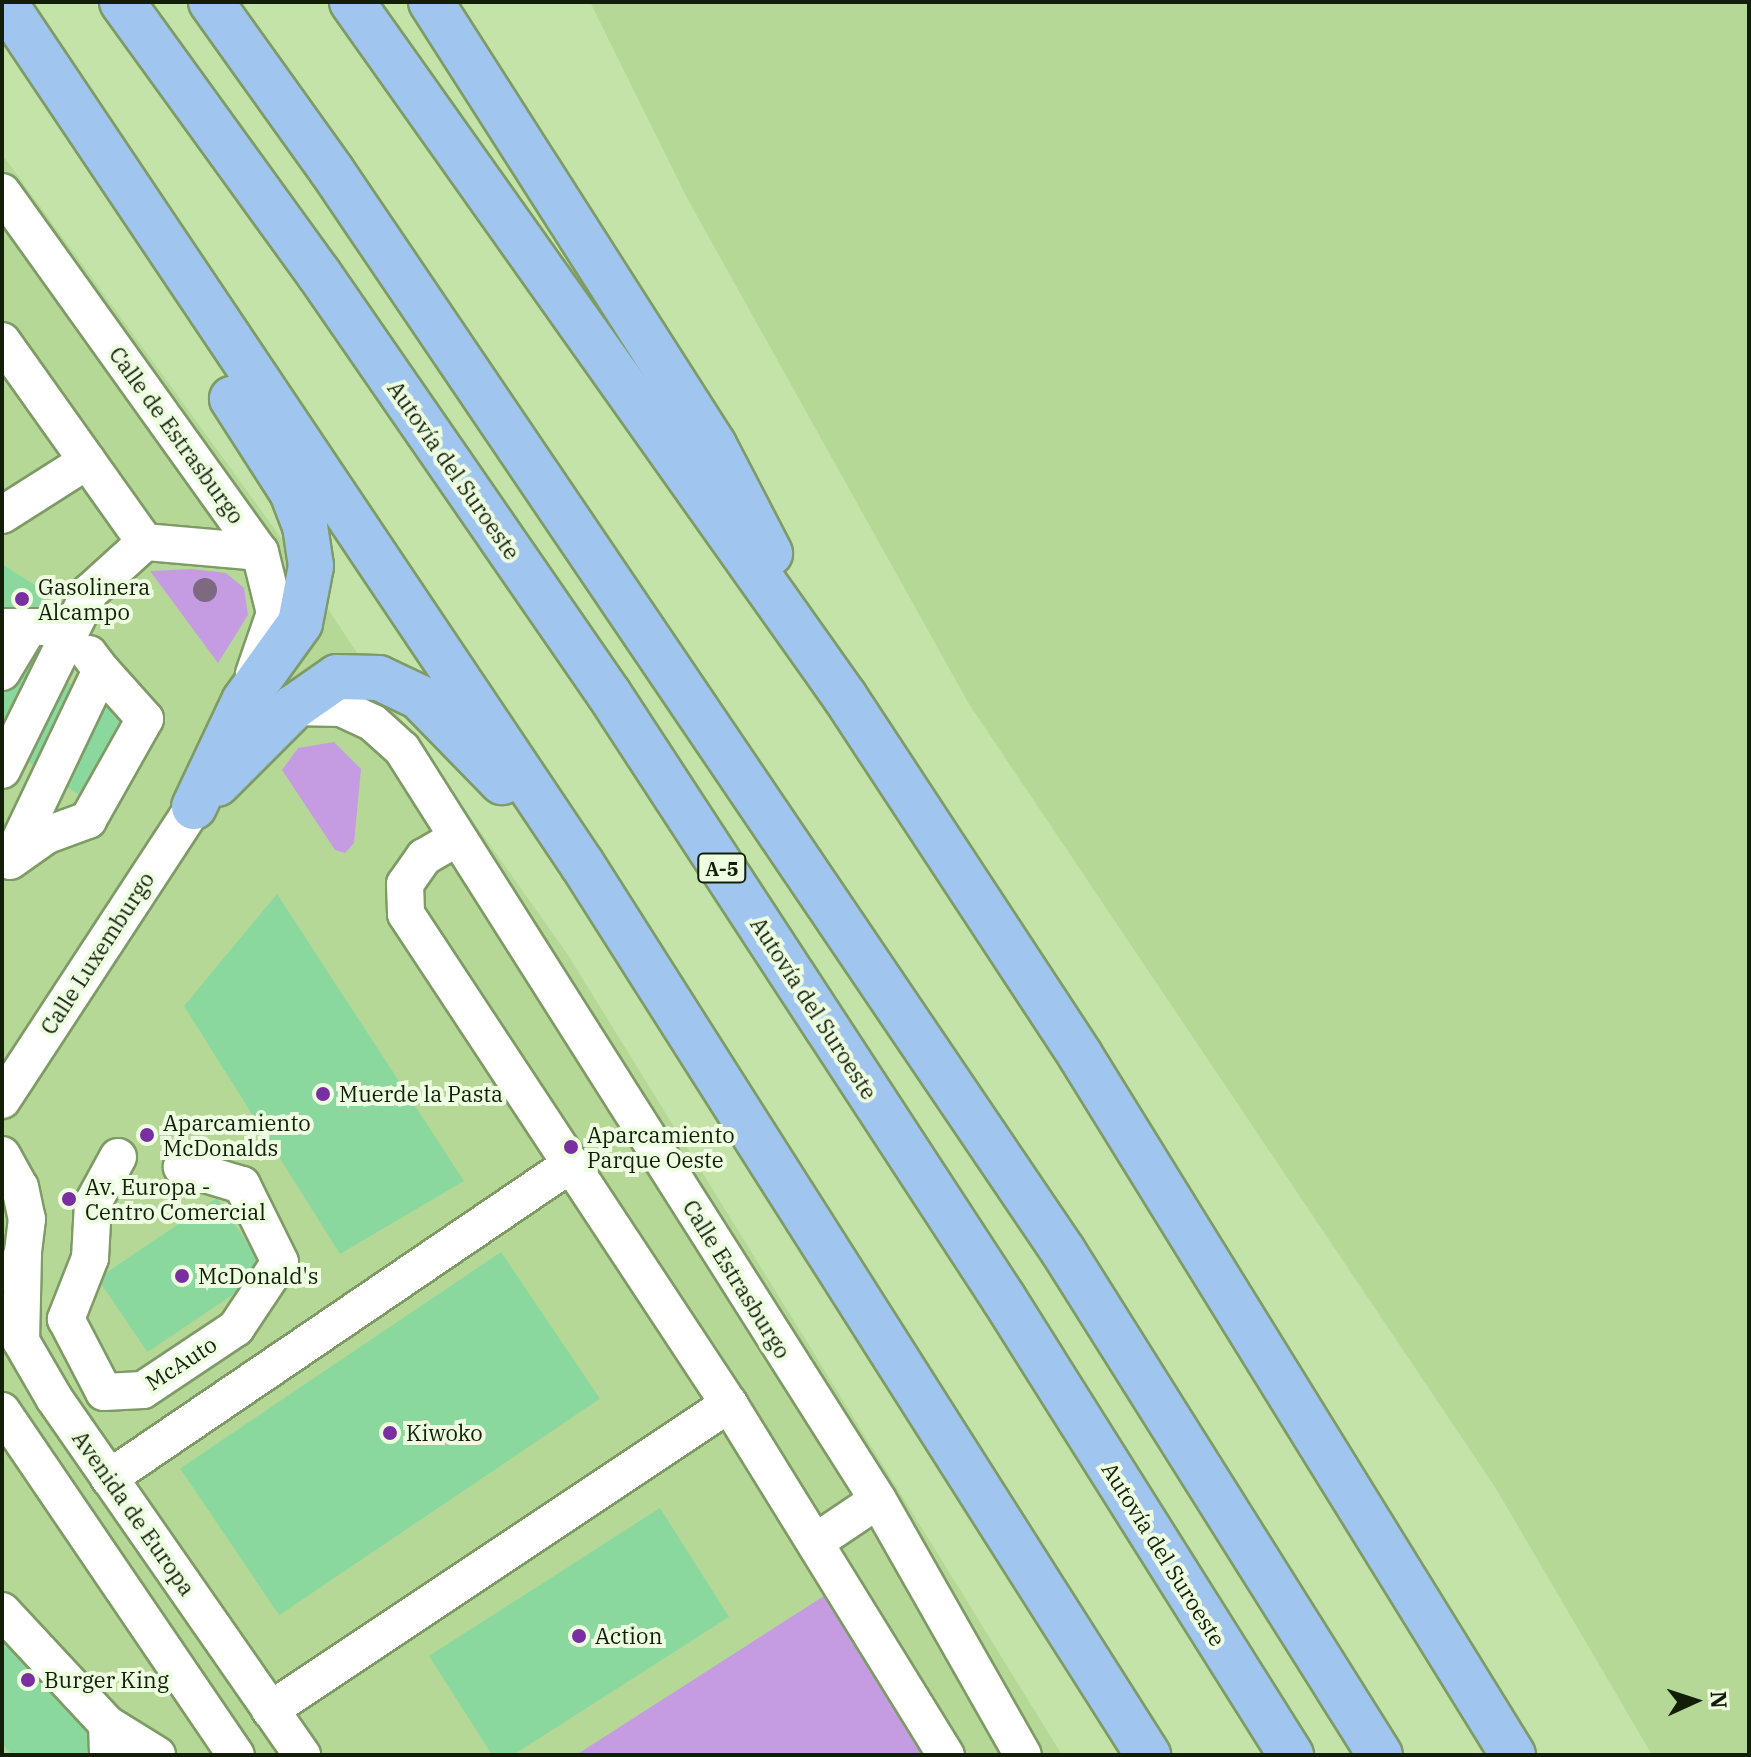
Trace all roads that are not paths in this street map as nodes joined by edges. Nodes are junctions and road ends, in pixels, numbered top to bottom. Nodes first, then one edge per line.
1 (4, 2) edge
2 (122, 2) edge
3 (211, 2) edge
4 (352, 2) edge
5 (431, 2) edge
6 (2, 192) edge
7 (150, 224) junction
8 (2, 341) edge
9 (87, 461) junction
10 (2, 515) edge
11 (145, 542) junction
12 (260, 552) junction
13 (39, 627) edge
14 (101, 670) junction
15 (2, 672) edge
16 (845, 697) junction
17 (244, 701) junction
18 (294, 707) junction
19 (2, 714) edge
20 (2, 770) edge
21 (194, 807) junction
22 (457, 838) junction
23 (582, 864) junction
24 (2, 1100) edge
25 (2, 1155) edge
26 (118, 1157) dead end
27 (571, 1164) junction
28 (182, 1167) dead end
29 (23, 1253) junction
30 (2, 1291) edge
31 (729, 1404) junction
32 (2, 1411) edge
33 (109, 1478) junction
34 (878, 1500) junction
35 (817, 1541) junction
36 (2, 1611) edge
37 (270, 1710) junction
38 (108, 1739) edge
39 (157, 1755) edge
40 (236, 1755) edge
41 (302, 1755) edge
42 (946, 1755) edge
43 (1023, 1755) edge
44 (1148, 1755) edge
45 (1291, 1755) edge
46 (1380, 1755) edge
47 (1513, 1755) edge

1 - 7 highway
2 - 45 highway, Autovía del Suroeste / A-5
3 - 46 highway
4 - 16 highway
5 - 16 highway
6 - 12 street, Calle de Estrasburgo
7 - 17 highway
7 - 23 highway
8 - 9 street
9 - 10 street
9 - 11 street
11 - 12 street
11 - 13 street
12 - 17 street, Calle de Estrasburgo
13 - 14 street
13 - 15 street
13 - 19 street
13 - 20 street
14 - 14 street
16 - 47 highway
17 - 21 highway
18 - 21 highway
18 - 22 street, Calle Estrasburgo
18 - 23 highway
21 - 24 street, Calle Luxemburgo
22 - 27 street
22 - 34 street, Calle Estrasburgo
23 - 44 highway
25 - 29 street, Avenida de Europa
26 - 28 street, McAuto
27 - 31 street
27 - 33 street
29 - 30 street
29 - 33 street, Avenida de Europa
31 - 35 street
31 - 37 street
32 - 40 street
33 - 37 street, Avenida de Europa
34 - 35 street
34 - 43 street, Calle Estrasburgo
35 - 42 street
36 - 38 street
37 - 41 street, Avenida de Europa
38 - 39 street

